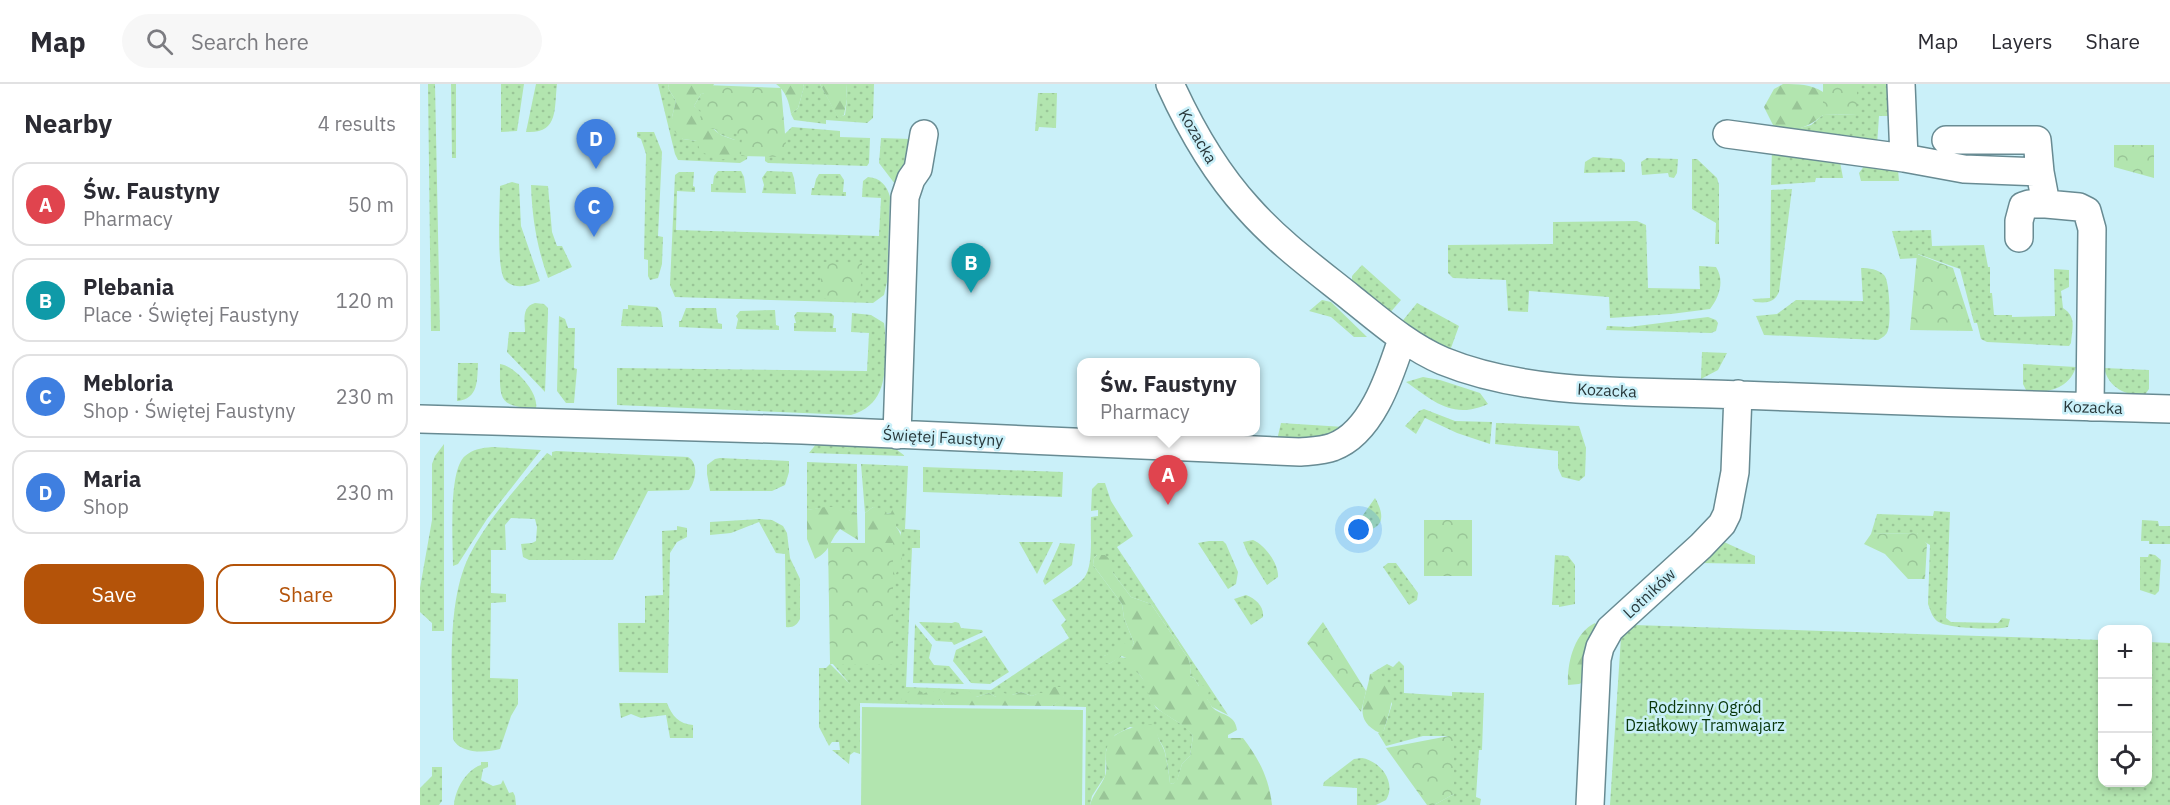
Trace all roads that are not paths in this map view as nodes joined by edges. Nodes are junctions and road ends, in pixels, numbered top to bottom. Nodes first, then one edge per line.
1 (1170, 84) edge
2 (1901, 84) edge
3 (924, 134) dead end
4 (1727, 134) dead end
5 (1947, 140) dead end
6 (1904, 158) junction
7 (2040, 172) junction
8 (2046, 204) junction
9 (2019, 238) dead end
10 (1402, 339) junction
11 (1738, 394) junction
12 (2090, 407) junction
13 (2170, 409) edge
14 (420, 419) edge
15 (897, 435) junction
16 (1590, 805) edge

1 - 10 street, Kozacka
2 - 6 street
3 - 15 street
4 - 6 street
5 - 7 street
6 - 7 street
7 - 8 street
8 - 9 street
8 - 12 street
10 - 11 street, Kozacka
10 - 15 street, Świętej Faustyny
11 - 12 street, Kozacka
11 - 16 street, Lotników
12 - 13 street, Kozacka
14 - 15 street, Świętej Faustyny

